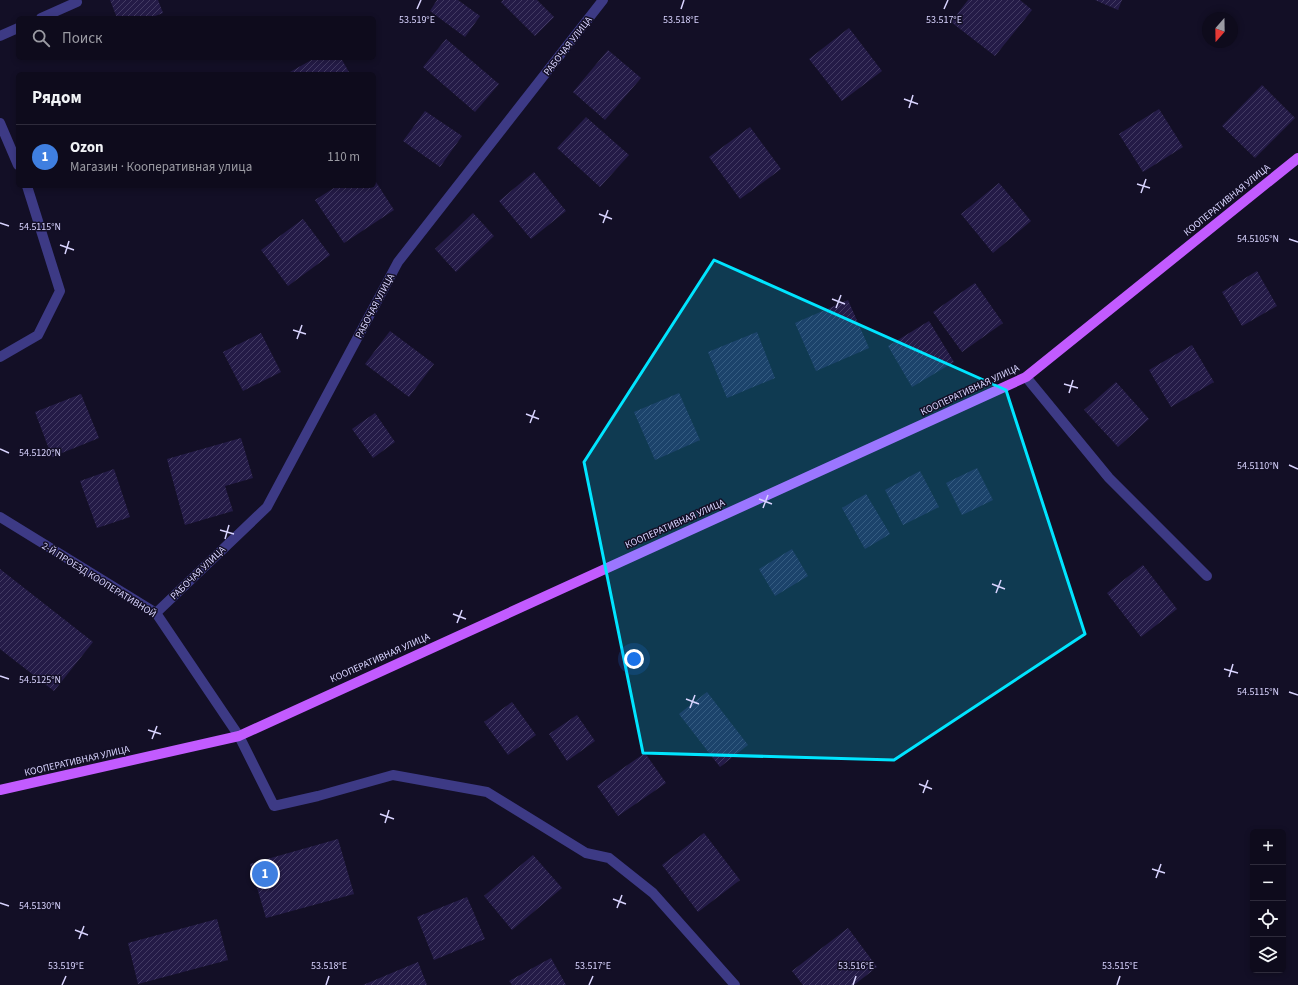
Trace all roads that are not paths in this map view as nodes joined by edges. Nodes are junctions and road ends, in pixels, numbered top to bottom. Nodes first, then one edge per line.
1 (603, 0) edge
2 (77, 2) dead end
3 (46, 16) edge
4 (16, 29) edge
5 (0, 36) edge
6 (0, 123) edge
7 (1298, 158) edge
8 (16, 160) edge
9 (28, 188) edge
10 (0, 357) edge
11 (1026, 377) junction
12 (0, 517) edge
13 (1207, 576) dead end
14 (156, 613) junction
15 (239, 736) junction
16 (0, 790) edge
17 (735, 985) edge

1 - 14 street, РАБОЧАЯ УЛИЦА
2 - 3 street
4 - 5 street
6 - 8 street
7 - 11 main road, КООПЕРАТИВНАЯ УЛИЦА
9 - 10 street
11 - 13 street
11 - 15 main road, КООПЕРАТИВНАЯ УЛИЦА
12 - 14 street, 2-Й ПРОЕЗД КООПЕРАТИВНОЙ
14 - 15 street, 2-Й ПРОЕЗД КООПЕРАТИВНОЙ
15 - 16 main road, КООПЕРАТИВНАЯ УЛИЦА
15 - 17 street, 2-Й ПРОЕЗД КООПЕРАТИВНОЙ

